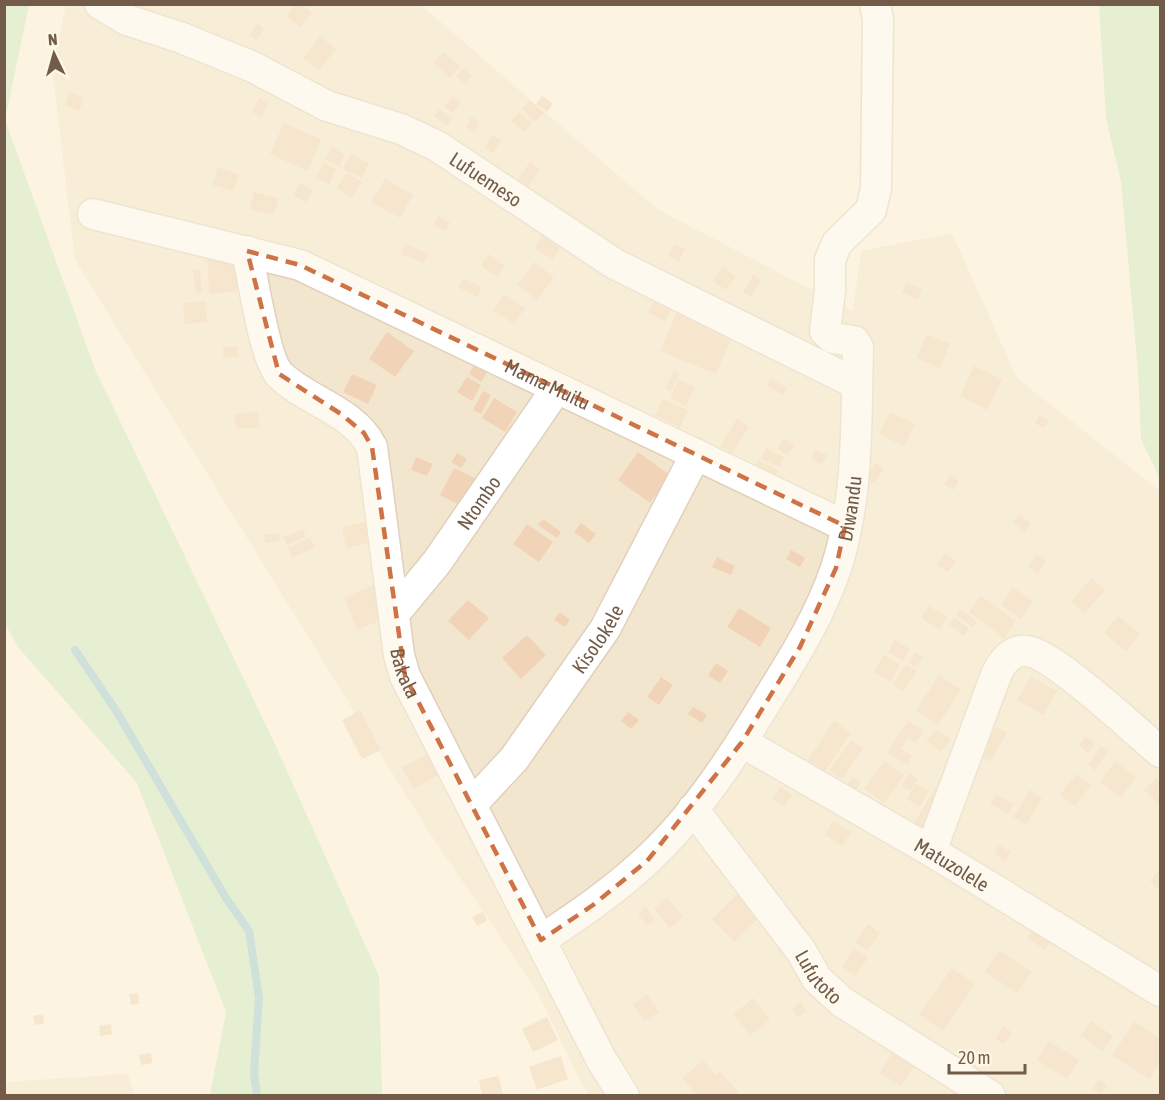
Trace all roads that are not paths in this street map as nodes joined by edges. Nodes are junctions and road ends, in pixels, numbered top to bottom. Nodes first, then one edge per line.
1 (100, 4) edge
2 (875, 4) edge
3 (93, 214) dead end
4 (247, 251) junction
5 (857, 384) junction
6 (557, 388) junction
7 (696, 454) junction
8 (845, 526) junction
9 (394, 614) junction
10 (742, 742) junction
11 (1161, 752) edge
12 (472, 804) junction
13 (693, 809) junction
14 (931, 851) junction
15 (541, 940) junction
16 (1161, 991) edge
17 (624, 1095) edge
18 (990, 1095) edge

1 - 5 street, Lufuemeso
2 - 5 street, Diwandu
3 - 4 street, Mama Muilu
4 - 6 street, Mama Muilu
4 - 9 street, Bakala
5 - 8 street, Diwandu
6 - 7 street, Mama Muilu
6 - 9 street, Ntombo
7 - 8 street, Mama Muilu
7 - 12 street, Kisolokele
8 - 10 street, Diwandu
9 - 12 street, Bakala
10 - 13 street, Diwandu
10 - 14 street, Matuzolele
11 - 14 street
12 - 15 street, Bakala
13 - 15 street, Diwandu
13 - 18 street, Lufutoto
14 - 16 street, Matuzolele
15 - 17 street, Bakala

